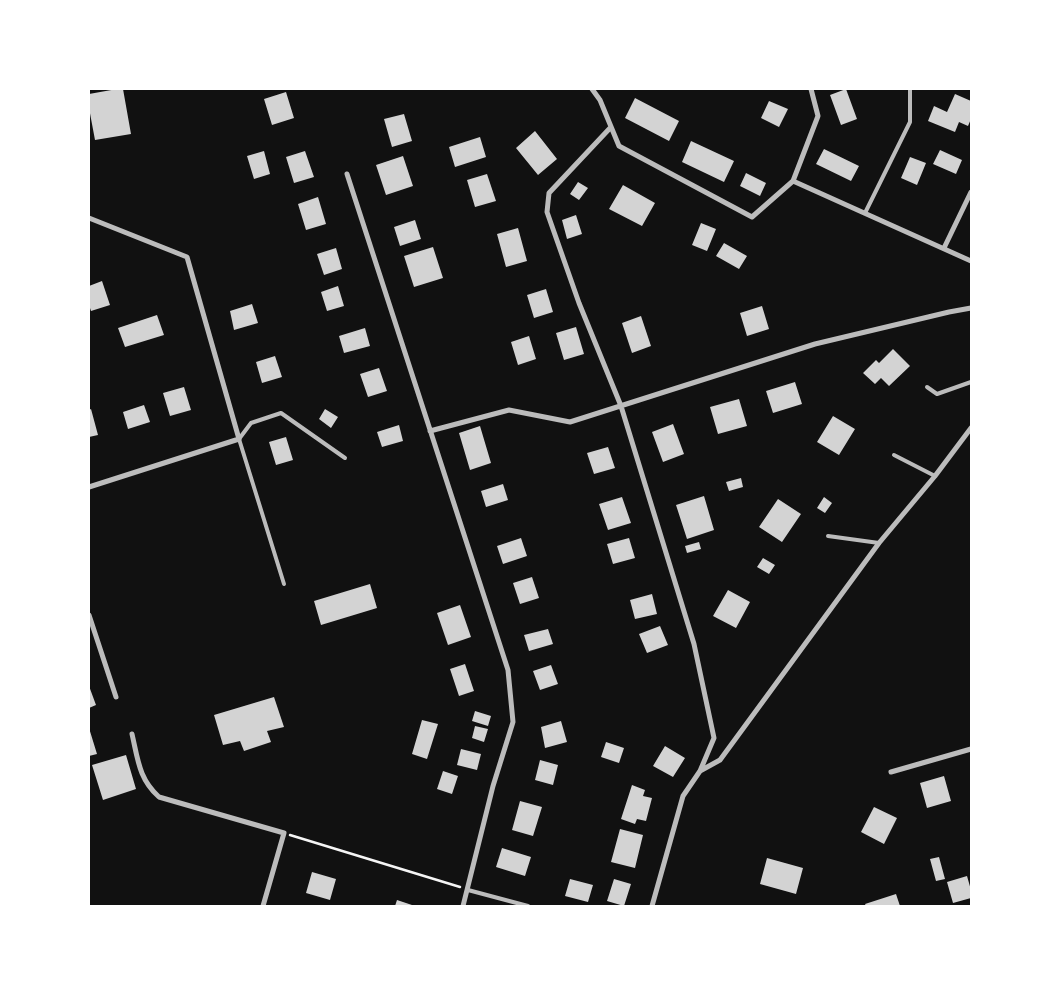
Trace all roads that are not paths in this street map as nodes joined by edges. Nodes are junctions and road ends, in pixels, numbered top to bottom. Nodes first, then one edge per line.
1 (592, 89) edge
2 (811, 89) edge
3 (910, 89) edge
4 (611, 126) junction
5 (347, 174) dead end
6 (793, 181) junction
7 (971, 192) edge
8 (865, 213) junction
9 (89, 218) edge
10 (944, 248) junction
11 (971, 261) edge
12 (971, 308) edge
13 (971, 382) edge
14 (927, 387) dead end
15 (621, 406) junction
16 (971, 428) edge
17 (430, 431) junction
18 (239, 439) junction
19 (894, 455) dead end
20 (345, 458) dead end
21 (935, 476) junction
22 (89, 488) edge
23 (828, 536) dead end
24 (879, 544) junction
25 (284, 584) dead end
26 (89, 614) edge
27 (116, 697) dead end
28 (132, 734) dead end
29 (971, 749) edge
30 (700, 771) junction
31 (891, 772) dead end
32 (468, 890) junction
33 (263, 906) edge
34 (463, 906) edge
35 (528, 906) edge
36 (652, 906) edge

1 - 4 street
2 - 6 street
3 - 8 lane
4 - 6 street
4 - 15 street
5 - 17 street
6 - 8 street
7 - 10 street
8 - 10 street
9 - 18 street
10 - 11 street
12 - 15 street
13 - 14 lane
15 - 17 street
15 - 30 street
16 - 21 street
17 - 32 street
18 - 20 lane
18 - 22 street
18 - 25 lane
19 - 21 lane
21 - 24 street
23 - 24 lane
24 - 30 street
26 - 27 street
28 - 33 street
29 - 31 street
30 - 36 street
32 - 34 street
32 - 35 lane

